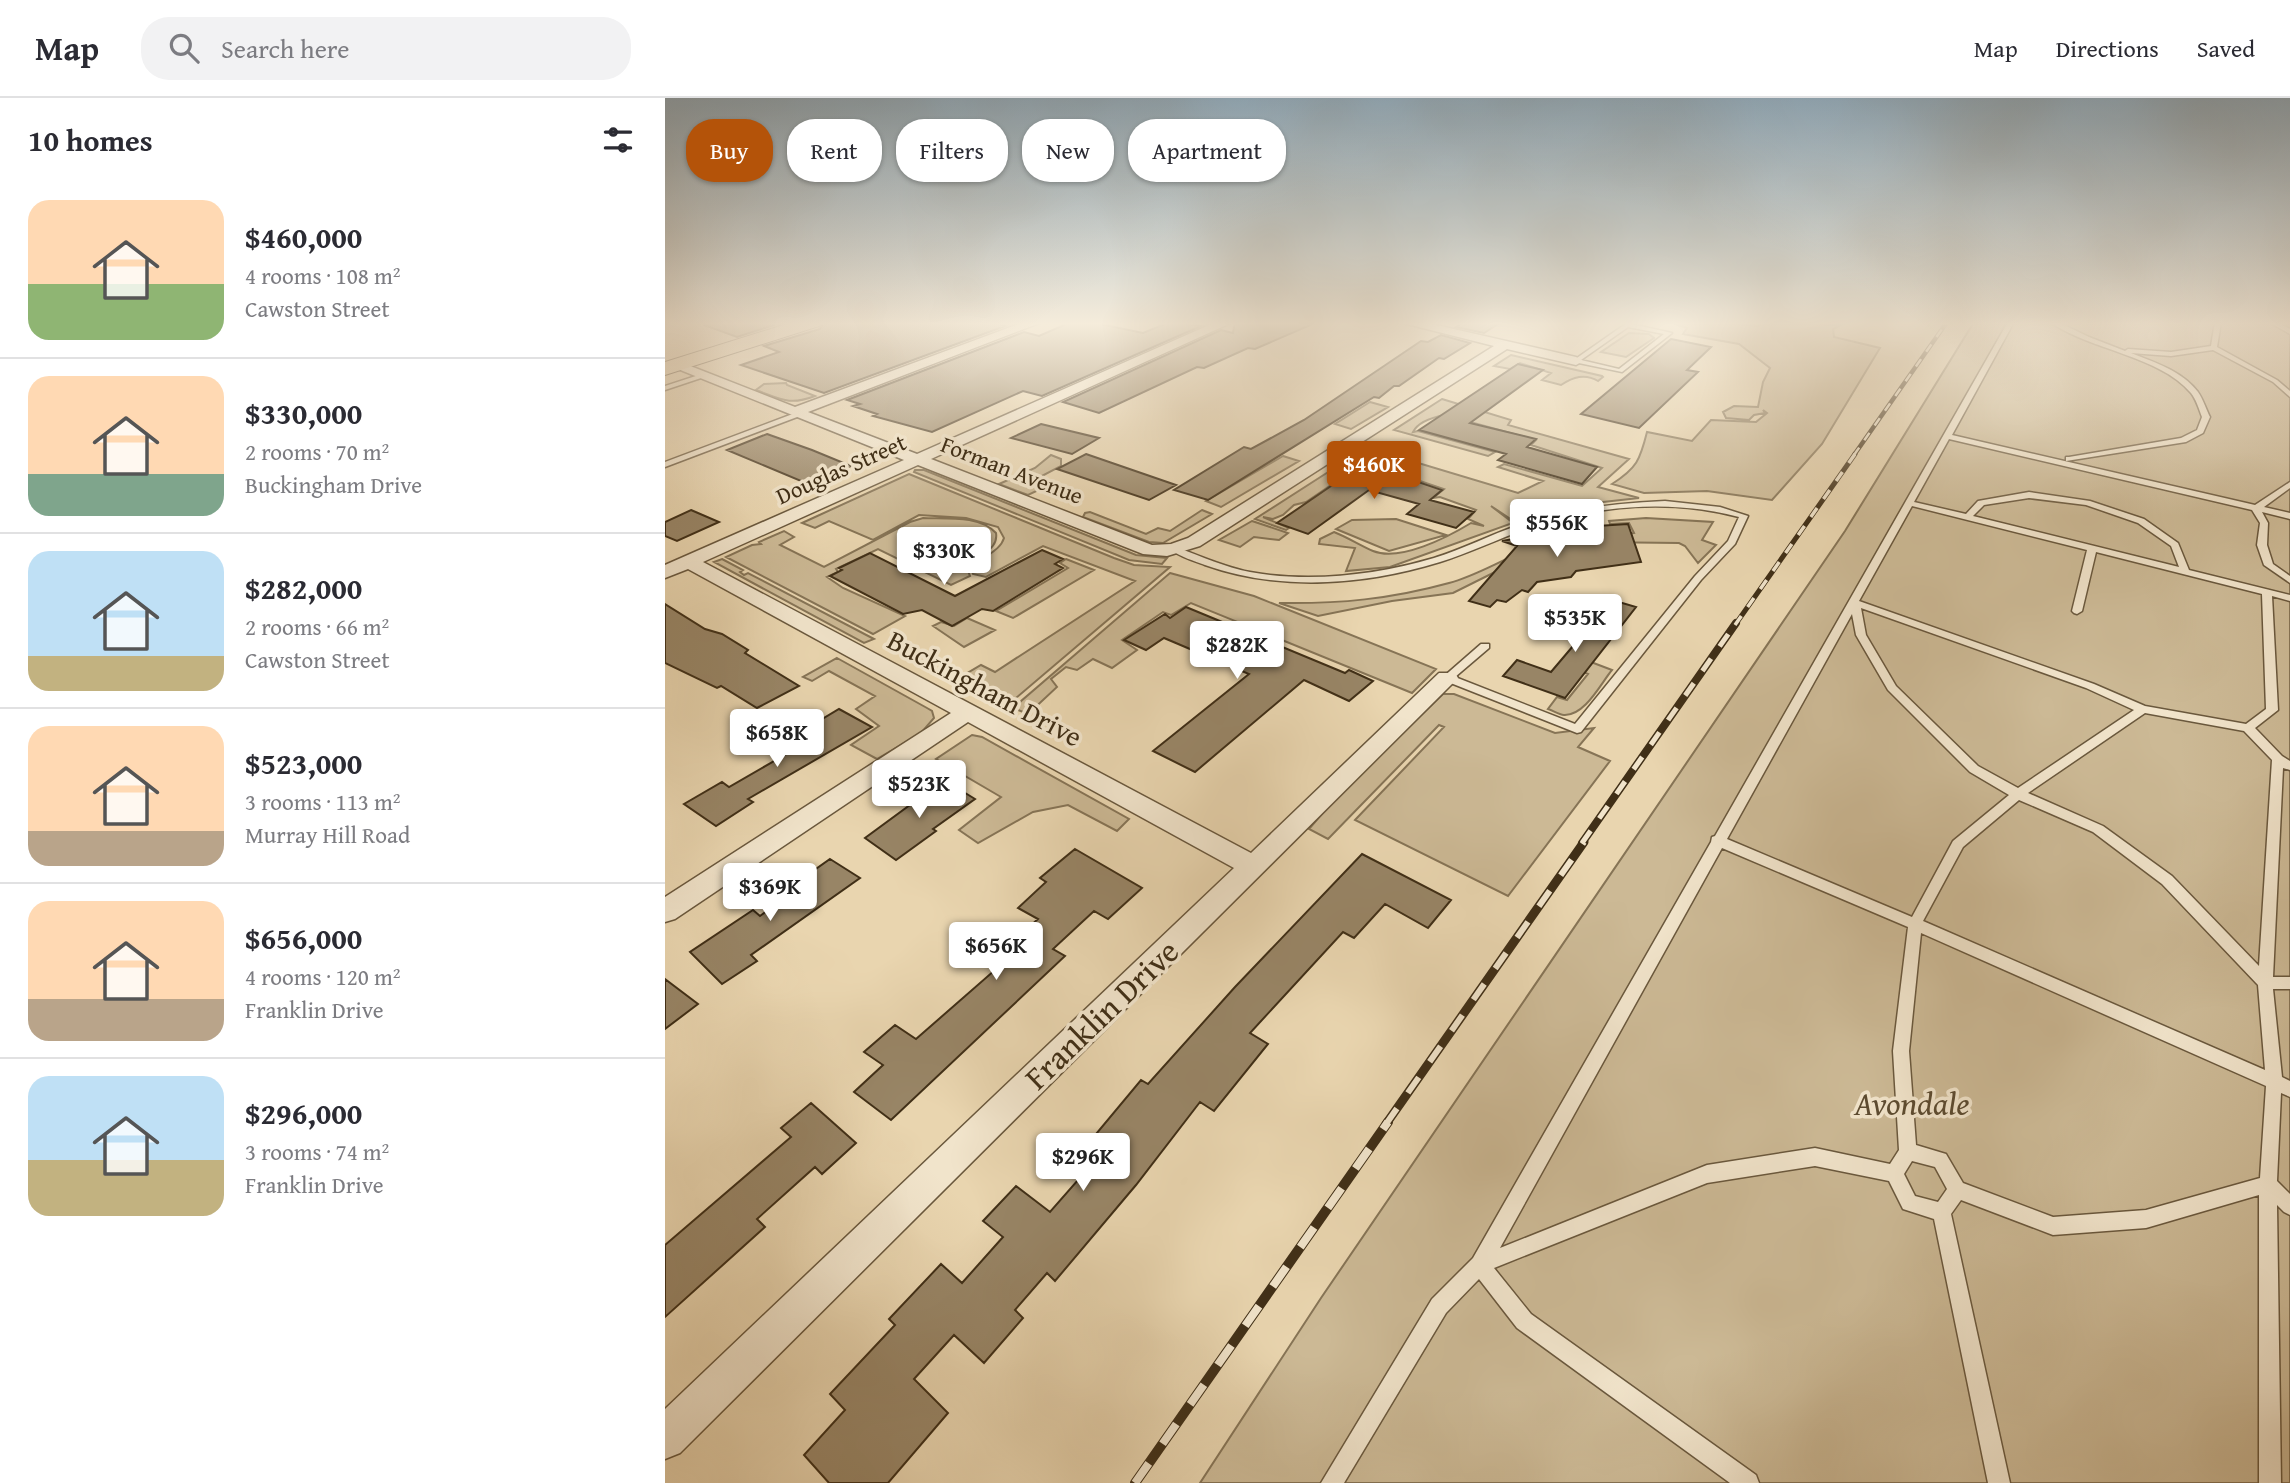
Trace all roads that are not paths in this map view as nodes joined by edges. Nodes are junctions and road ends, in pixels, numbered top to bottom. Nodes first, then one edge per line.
1 (730, 387) edge
2 (867, 387) edge
3 (1082, 387) edge
4 (1439, 387) edge
5 (1975, 387) edge
6 (2187, 387) edge
7 (798, 413) junction
8 (1948, 436) junction
9 (918, 460) junction
10 (2061, 461) junction
11 (665, 465) edge
12 (2290, 484) edge
13 (1910, 503) junction
14 (2256, 509) junction
15 (2290, 516) edge
16 (1968, 517) junction
17 (2092, 549) junction
18 (1176, 550) junction
19 (689, 562) junction
20 (2185, 571) junction
21 (665, 572) edge
22 (2290, 580) edge
23 (2267, 592) junction
24 (2290, 598) edge
25 (1855, 603) junction
26 (2077, 611) dead end
27 (1485, 646) dead end
28 (1447, 678) junction
29 (2143, 709) junction
30 (968, 712) junction
31 (2248, 727) junction
32 (2284, 762) edge
33 (2018, 794) junction
34 (1717, 840) junction
35 (1253, 866) junction
36 (665, 911) edge
37 (1915, 924) junction
38 (2265, 983) junction
39 (2290, 983) edge
40 (2274, 1082) junction
41 (2290, 1089) edge
42 (1908, 1152) junction
43 (1894, 1172) junction
44 (2267, 1184) junction
45 (1957, 1190) junction
46 (2290, 1206) edge
47 (1942, 1213) junction
48 (1481, 1265) junction
49 (665, 1438) edge
50 (1332, 1483) edge
51 (1748, 1483) edge
52 (1999, 1483) edge
53 (2270, 1483) edge

1 - 7 street, Forman Avenue
2 - 7 street
3 - 9 street, Douglas Street
4 - 18 street
5 - 8 lane
6 - 10 lane
7 - 9 street, Forman Avenue
7 - 11 lane
8 - 10 lane
8 - 13 lane
9 - 18 street, Forman Avenue
9 - 19 street, Douglas Street
10 - 14 lane
12 - 14 lane
13 - 16 lane
13 - 25 lane
14 - 15 lane
14 - 22 lane
16 - 17 lane
16 - 20 lane
17 - 20 lane
17 - 26 lane
18 - 28 lane
19 - 21 street, Douglas Street
19 - 30 street, Buckingham Drive
20 - 23 lane
23 - 24 lane
23 - 31 lane
25 - 29 lane
25 - 33 lane
25 - 34 lane
27 - 28 lane
28 - 35 street, Franklin Drive
29 - 31 lane
29 - 33 lane
30 - 35 street, Buckingham Drive
30 - 36 street
31 - 32 lane
32 - 38 lane
33 - 37 lane
33 - 38 lane
34 - 37 lane
34 - 48 lane
35 - 49 street, Franklin Drive
37 - 40 lane
37 - 42 lane
38 - 39 lane
38 - 40 lane
40 - 41 lane
40 - 44 lane
42 - 43 lane
42 - 45 lane
43 - 47 lane
43 - 48 lane
44 - 45 lane
44 - 46 lane
44 - 53 lane
45 - 47 lane
47 - 52 lane
48 - 50 lane
48 - 51 lane

